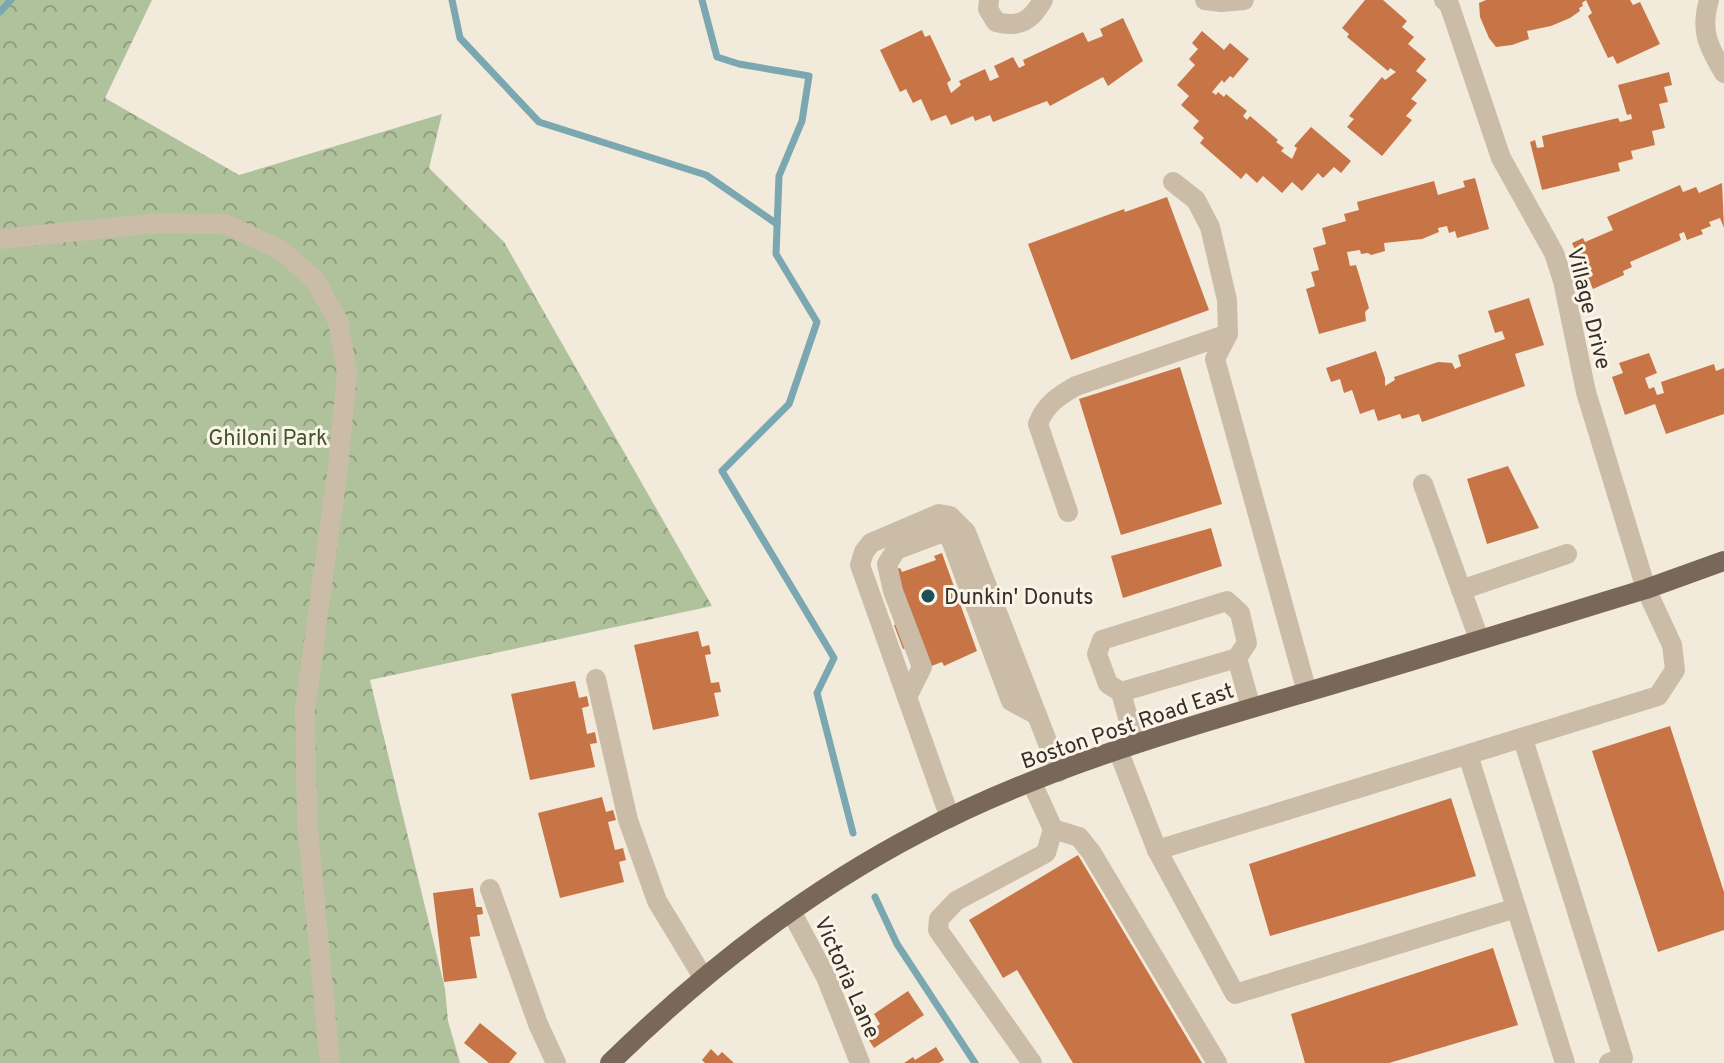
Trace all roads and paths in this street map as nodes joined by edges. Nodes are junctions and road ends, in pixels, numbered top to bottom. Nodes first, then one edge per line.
1 (989, 0) edge
2 (1043, 0) edge
3 (1205, 0) edge
4 (1244, 0) edge
5 (1709, 0) edge
6 (1448, 1) edge
7 (1724, 73) edge
8 (1173, 182) dead end
9 (0, 239) edge
10 (1228, 334) junction
11 (1423, 484) dead end
12 (1068, 512) dead end
13 (1567, 554) dead end
14 (1724, 561) edge
15 (1646, 589) junction
16 (1461, 590) junction
17 (1479, 639) junction
18 (1237, 658) junction
19 (596, 679) dead end
20 (1121, 692) junction
21 (1307, 692) junction
22 (1251, 708) junction
23 (1523, 739) junction
24 (1127, 747) junction
25 (1468, 755) junction
26 (1059, 772) junction
27 (1032, 783) junction
28 (950, 818) junction
29 (1053, 829) junction
30 (1157, 850) junction
31 (490, 889) dead end
32 (1516, 908) junction
33 (791, 911) junction
34 (703, 977) junction
35 (620, 1059) edge
36 (330, 1063) edge
37 (556, 1063) edge
38 (860, 1063) edge
39 (1032, 1063) edge
40 (1217, 1063) edge
41 (1565, 1063) edge
42 (1609, 1063) edge

1 - 2 street
3 - 4 street
5 - 7 street
6 - 15 street, Village Drive
8 - 10 street
9 - 36 street
10 - 12 street
10 - 21 street
11 - 16 street
13 - 16 street
14 - 15 main road, Boston Post Road East
15 - 17 main road, Boston Post Road East
15 - 23 street, Village Drive
16 - 17 street
17 - 21 main road, Boston Post Road East
18 - 20 street
18 - 20 street
18 - 22 street
19 - 34 street
20 - 24 street
21 - 22 main road, Boston Post Road East
22 - 24 main road, Boston Post Road East
23 - 25 street
23 - 42 street
24 - 26 main road, Boston Post Road East
24 - 30 street
25 - 30 street
25 - 32 street
26 - 27 main road, Boston Post Road East
26 - 28 street
27 - 28 main road, Boston Post Road East
27 - 29 street
28 - 33 main road, Boston Post Road East
29 - 39 street
29 - 40 street
30 - 32 street
31 - 37 street
32 - 41 street
33 - 34 main road, Boston Post Road East
33 - 38 street, Victoria Lane
34 - 35 main road, Boston Post Road East

